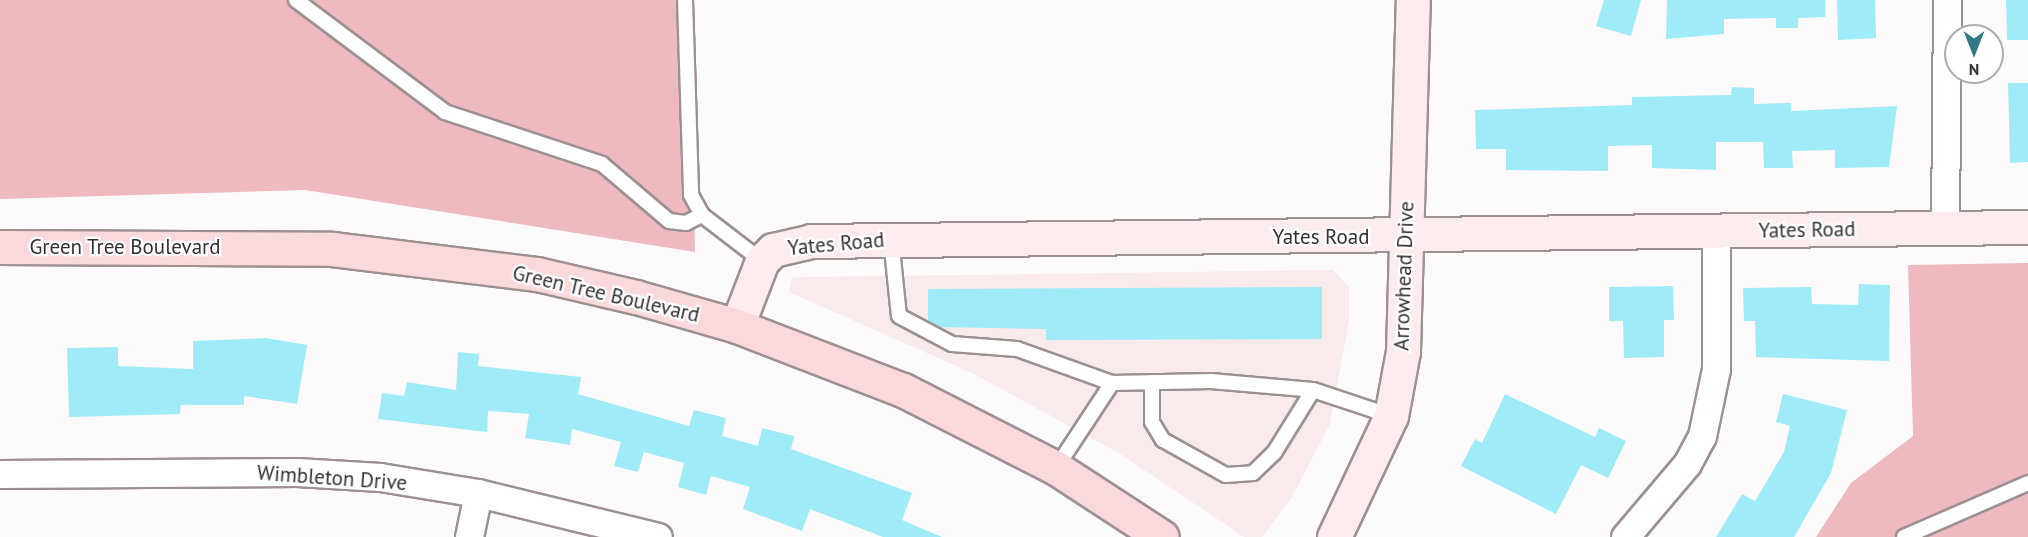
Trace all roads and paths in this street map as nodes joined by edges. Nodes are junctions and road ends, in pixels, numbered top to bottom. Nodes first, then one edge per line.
1 (296, 0) edge
2 (685, 0) edge
3 (1413, 0) edge
4 (1947, 0) edge
5 (702, 215) junction
6 (2028, 227) edge
7 (1945, 228) junction
8 (1716, 232) junction
9 (1406, 236) junction
10 (891, 239) junction
11 (0, 247) edge
12 (762, 261) junction
13 (737, 326) junction
14 (1152, 382) junction
15 (1112, 383) junction
16 (1313, 390) junction
17 (1391, 416) junction
18 (1056, 468) junction
19 (0, 474) edge
20 (2028, 483) edge
21 (478, 493) junction
22 (469, 537) edge
23 (658, 537) edge
24 (1162, 537) edge
25 (1334, 537) edge
26 (1625, 537) edge
27 (1904, 537) edge

1 - 5 lane
2 - 5 lane
3 - 9 street, Arrowhead Drive
4 - 7 street
5 - 12 lane
6 - 7 street, Yates Road
7 - 8 street, Yates Road
8 - 9 street, Yates Road
8 - 26 street
9 - 10 street, Yates Road
9 - 17 street, Arrowhead Drive
10 - 12 street, Yates Road
10 - 15 lane
11 - 13 main road, Green Tree Boulevard
12 - 13 street, Yates Road
13 - 18 main road, Green Tree Boulevard
14 - 15 lane
14 - 16 lane
14 - 16 lane
15 - 18 lane
16 - 17 lane
17 - 25 street, Arrowhead Drive
18 - 24 main road, Green Tree Boulevard
19 - 21 street, Wimbleton Drive
20 - 27 lane
21 - 22 street
21 - 23 street, Wimbleton Drive

